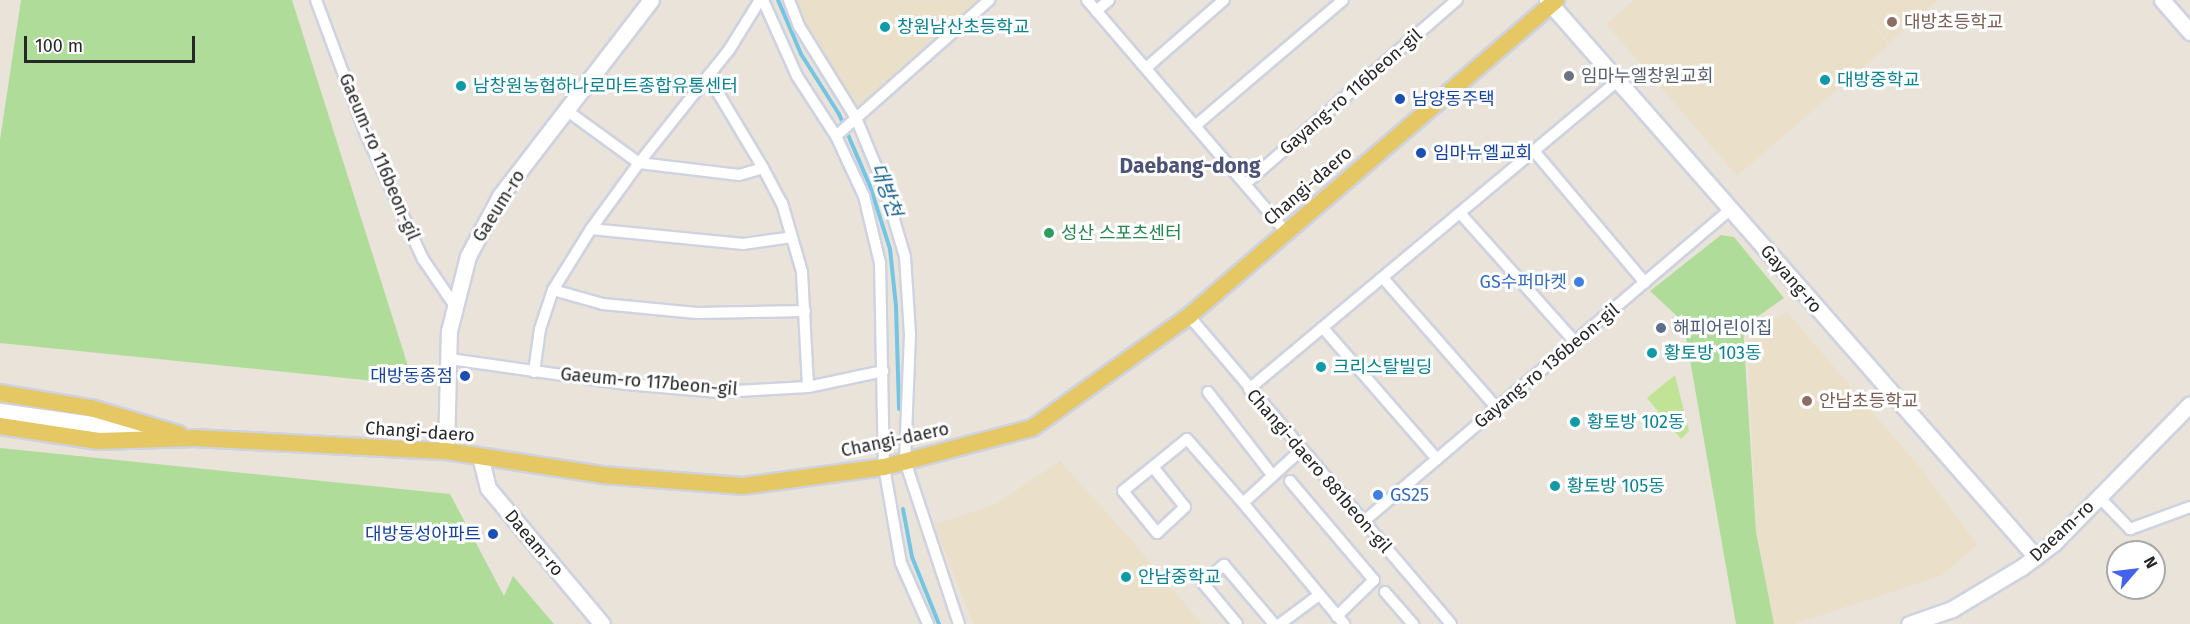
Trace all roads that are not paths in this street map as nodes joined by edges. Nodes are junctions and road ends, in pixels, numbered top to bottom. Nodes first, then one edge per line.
1 (316, 0) edge
2 (651, 0) edge
3 (761, 0) edge
4 (789, 0) edge
5 (989, 0) edge
6 (1087, 0) edge
7 (1108, 0) edge
8 (1224, 0) edge
9 (1343, 0) edge
10 (1457, 0) edge
11 (2162, 0) edge
12 (1552, 2) edge
13 (1444, 4) edge
14 (1096, 11) junction
15 (2190, 32) edge
16 (1146, 68) junction
17 (708, 76) junction
18 (1617, 81) junction
19 (566, 111) junction
20 (856, 117) junction
21 (1196, 126) junction
22 (836, 136) junction
23 (1534, 151) junction
24 (639, 163) junction
25 (763, 168) junction
26 (1245, 184) junction
27 (1730, 210) junction
28 (1460, 213) junction
29 (591, 229) junction
30 (1285, 231) junction
31 (792, 237) junction
32 (1383, 278) junction
33 (1645, 283) junction
34 (553, 290) junction
35 (455, 306) junction
36 (805, 310) junction
37 (1189, 316) junction
38 (1323, 328) junction
39 (1575, 342) junction
40 (450, 359) junction
41 (883, 371) junction
42 (534, 372) junction
43 (808, 387) junction
44 (1249, 389) junction
45 (1208, 392) dead end
46 (0, 393) edge
47 (2190, 404) edge
48 (1497, 408) junction
49 (0, 411) edge
50 (0, 426) edge
51 (194, 438) junction
52 (1301, 450) junction
53 (446, 451) junction
54 (480, 456) junction
55 (1437, 459) junction
56 (905, 461) junction
57 (884, 467) junction
58 (1153, 467) junction
59 (1273, 476) junction
60 (1290, 481) dead end
61 (2099, 497) junction
62 (1243, 503) junction
63 (2190, 507) edge
64 (1363, 522) junction
65 (2036, 557) junction
66 (1385, 592) dead end
67 (1319, 595) junction
68 (1340, 620) edge
69 (602, 624) edge
70 (928, 624) edge
71 (959, 624) edge
72 (1237, 624) edge
73 (1274, 624) edge
74 (1280, 624) edge
75 (1413, 624) edge
76 (1451, 624) edge
77 (1909, 624) edge

1 - 35 street, Gaeum-ro 116beon-gil
2 - 19 street, Gaeum-ro
3 - 17 street
3 - 22 street
4 - 20 street
5 - 20 street
6 - 14 street
7 - 14 street
8 - 16 street
9 - 21 street
10 - 13 street, Gayang-ro 116beon-gil
11 - 15 street
12 - 18 street, Gayang-ro
12 - 30 main road, Changi-daero
13 - 26 street, Gayang-ro 116beon-gil
14 - 16 street
16 - 21 street
17 - 24 street
17 - 25 street
18 - 23 street
18 - 27 street, Gayang-ro
19 - 24 street
19 - 35 street, Gaeum-ro
20 - 22 street
20 - 56 street
21 - 26 street
22 - 41 street
23 - 28 street
23 - 33 street
24 - 25 street
24 - 29 street
25 - 31 street
26 - 30 street
27 - 33 street, Gayang-ro 136beon-gil
27 - 65 street, Gayang-ro
28 - 32 street
28 - 39 street
29 - 31 street
29 - 34 street
30 - 37 main road, Changi-daero
31 - 36 street
32 - 38 street
32 - 48 street
33 - 39 street, Gayang-ro 136beon-gil
34 - 36 street
34 - 42 street
35 - 40 street, Gaeum-ro
36 - 43 street
37 - 44 street, Changi-daero 881beon-gil
37 - 56 main road, Changi-daero
38 - 44 street
38 - 55 street
39 - 48 street, Gayang-ro 136beon-gil
40 - 42 street, Gaeum-ro 117beon-gil
40 - 53 street, Gaeum-ro
41 - 43 street, Gaeum-ro 117beon-gil
41 - 57 street
42 - 43 street, Gaeum-ro 117beon-gil
44 - 52 street, Changi-daero 881beon-gil
45 - 59 street
46 - 51 main road
47 - 61 street, Daeam-ro
48 - 55 street, Gayang-ro 136beon-gil
49 - 51 street, Changi-daero
50 - 51 main road
51 - 53 main road, Changi-daero
52 - 59 street
52 - 64 street, Changi-daero 881beon-gil
53 - 54 main road, Changi-daero
54 - 57 main road, Changi-daero
54 - 69 street, Daeam-ro
55 - 64 street, Gayang-ro 136beon-gil
56 - 57 main road, Changi-daero
56 - 71 street
57 - 70 street
58 - 58 street
58 - 62 street
59 - 62 street
60 - 68 street
61 - 63 street
61 - 65 street, Daeam-ro
62 - 67 street
64 - 76 street, Changi-daero 881beon-gil
65 - 77 street, Daeam-ro
66 - 75 street
67 - 68 street
67 - 74 street
72 - 73 street

